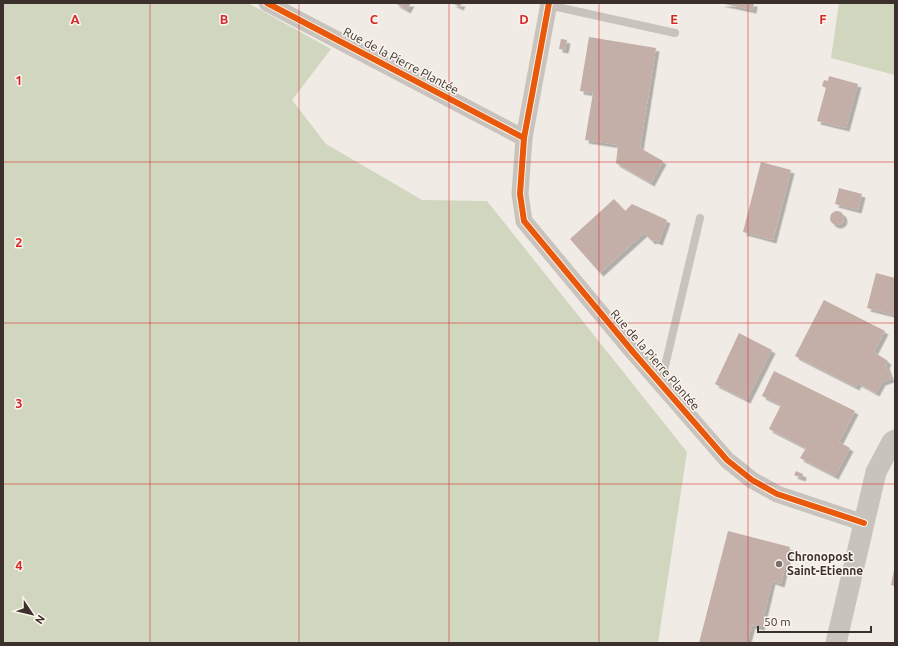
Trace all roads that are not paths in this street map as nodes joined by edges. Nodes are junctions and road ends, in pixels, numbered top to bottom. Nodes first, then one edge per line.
1 (267, 3) edge
2 (549, 4) edge
3 (675, 33) dead end
4 (524, 138) junction
5 (700, 218) dead end
6 (661, 384) junction
7 (895, 440) edge
8 (864, 523) junction
9 (836, 643) edge

1 - 4 street, Rue de la Pierre Plantée
2 - 3 lane
2 - 4 street, Rue de la Pierre Plantée
4 - 6 street, Rue de la Pierre Plantée
5 - 6 lane
6 - 8 street, Rue de la Pierre Plantée
7 - 8 street
8 - 9 street

